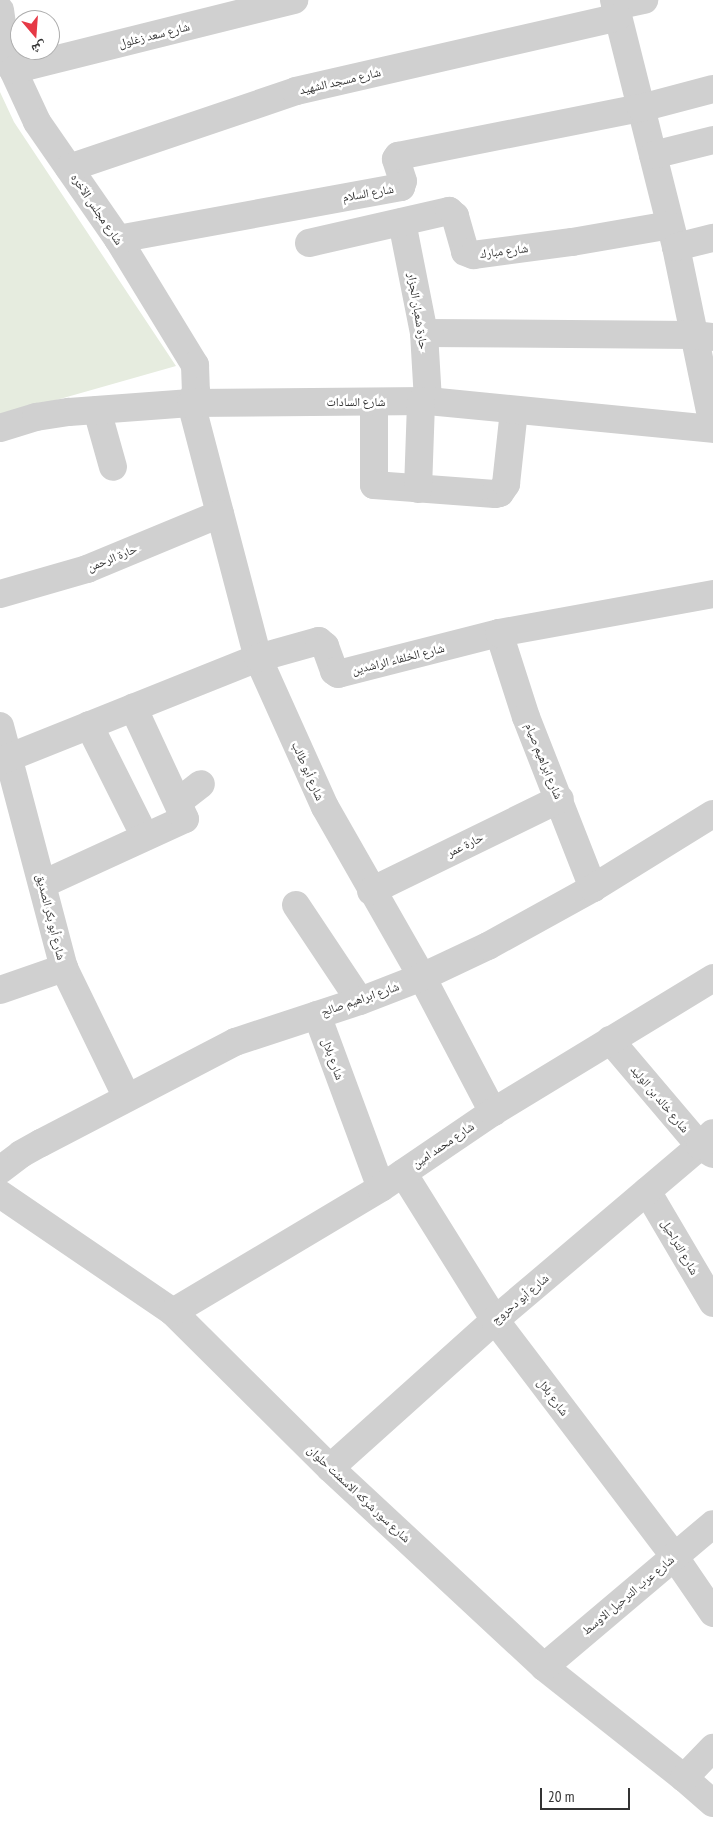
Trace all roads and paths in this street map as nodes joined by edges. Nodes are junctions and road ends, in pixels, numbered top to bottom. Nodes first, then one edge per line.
1 (294, 0) edge
2 (644, 0) edge
3 (616, 8) edge
4 (0, 10) edge
5 (13, 70) junction
6 (713, 89) edge
7 (641, 108) junction
8 (713, 140) edge
9 (652, 155) junction
10 (69, 168) junction
11 (402, 222) junction
12 (673, 236) junction
13 (713, 238) edge
14 (118, 239) junction
15 (309, 243) dead end
16 (424, 334) junction
17 (703, 336) edge
18 (424, 401) junction
19 (374, 402) junction
20 (191, 403) junction
21 (97, 410) junction
22 (514, 410) junction
23 (713, 427) edge
24 (0, 428) edge
25 (113, 467) dead end
26 (418, 489) junction
27 (220, 514) junction
28 (0, 594) edge
29 (713, 594) edge
30 (499, 633) junction
31 (258, 658) junction
32 (133, 707) junction
33 (88, 725) junction
34 (0, 726) edge
35 (5, 759) edge
36 (201, 784) dead end
37 (560, 799) junction
38 (178, 802) junction
39 (713, 814) edge
40 (145, 837) junction
41 (43, 884) junction
42 (593, 888) junction
43 (371, 891) junction
44 (296, 905) dead end
45 (64, 968) junction
46 (422, 977) junction
47 (713, 978) edge
48 (0, 990) edge
49 (360, 1001) junction
50 (317, 1015) junction
51 (610, 1040) junction
52 (127, 1098) junction
53 (493, 1112) junction
54 (709, 1144) edge
55 (0, 1170) edge
56 (392, 1180) junction
57 (647, 1191) junction
58 (0, 1194) edge
59 (713, 1303) edge
60 (173, 1312) junction
61 (495, 1320) junction
62 (330, 1468) junction
63 (713, 1524) edge
64 (674, 1556) junction
65 (713, 1613) edge
66 (544, 1667) junction
67 (713, 1748) edge
68 (684, 1778) junction
69 (713, 1803) edge

1 - 5 street, شارع سعد زغلول
2 - 3 street, شارع مسجد الشهيد
3 - 7 street
3 - 10 street, شارع مسجد الشهيد
4 - 5 street, شارع مجلس الآخره
5 - 10 street, شارع مجلس الآخره
6 - 7 street
7 - 9 street
7 - 14 street, شارع السلام
8 - 9 street
9 - 12 street
10 - 14 street, شارع مجلس الآخره
11 - 12 street, شارع مبارك
11 - 15 street, شارع مبارك
11 - 16 street, حارة شعبان الجزار
12 - 13 street
12 - 17 street
14 - 20 street, شارع مجلس الآخره
16 - 17 street
16 - 18 street, حارة شعبان الجزار
17 - 23 street
18 - 19 street, شارع السادات
18 - 22 street, شارع السادات
18 - 26 street, حارة شعبان الجزار
19 - 20 street, شارع السادات
19 - 26 street
20 - 21 street, شارع السادات
20 - 27 street, شارع أبو طالب
21 - 24 street, شارع السادات
21 - 25 street
22 - 23 street, شارع السادات
22 - 26 street
27 - 28 street, حارة الرحمن
27 - 31 street, شارع أبو طالب
29 - 30 street, شارع الخلفاء الراشدين
30 - 31 street, شارع الخلفاء الراشدين
30 - 37 street, شارع ابراهيم صيام
31 - 32 street, شارع الخلفاء الراشدين
31 - 43 street, شارع أبو طالب
32 - 33 street, شارع الخلفاء الراشدين
32 - 38 street
33 - 35 street, شارع الخلفاء الراشدين
33 - 40 street
34 - 35 street, شارع أبو بكر الصديق
35 - 41 street, شارع أبو بكر الصديق
36 - 38 street
37 - 42 street, شارع ابراهيم صيام
37 - 43 street, حارة عمر
38 - 40 street
39 - 42 street, شارع ابراهيم صالح
40 - 41 street
41 - 45 street, شارع أبو بكر الصديق
42 - 46 street, شارع ابراهيم صالح
43 - 46 street, شارع أبو طالب
44 - 49 street
45 - 48 street
45 - 52 street, شارع أبو بكر الصديق
46 - 49 street, شارع ابراهيم صالح
46 - 53 street, شارع أبو طالب
47 - 51 street, شارع محمد امين
49 - 50 street, شارع ابراهيم صالح
50 - 52 street, شارع ابراهيم صالح
50 - 56 street, شارع بلال
51 - 53 street, شارع محمد امين
51 - 54 street, شارع خالد بن الوليد
52 - 55 street, شارع ابراهيم صالح
53 - 56 street, شارع محمد امين
54 - 57 street, شارع أبو دحروج
56 - 60 street, شارع محمد امين
56 - 61 street, شارع بلال
57 - 59 street, شارع التراحيل
57 - 61 street, شارع أبو دحروج
58 - 60 street, شارع سور شركه الاسمنت حلوان
60 - 62 street, شارع سور شركه الاسمنت حلوان
61 - 62 street, شارع أبو دحروج
61 - 64 street, شارع بلال
62 - 66 street, شارع سور شركه الاسمنت حلوان
63 - 64 street, شارع عرب الترحيل الاوسط
64 - 65 street, شارع بلال
64 - 66 street, شارع عرب الترحيل الاوسط
66 - 68 street, شارع سور شركه الاسمنت حلوان
67 - 68 street
68 - 69 street, شارع سور شركه الاسمنت حلوان

